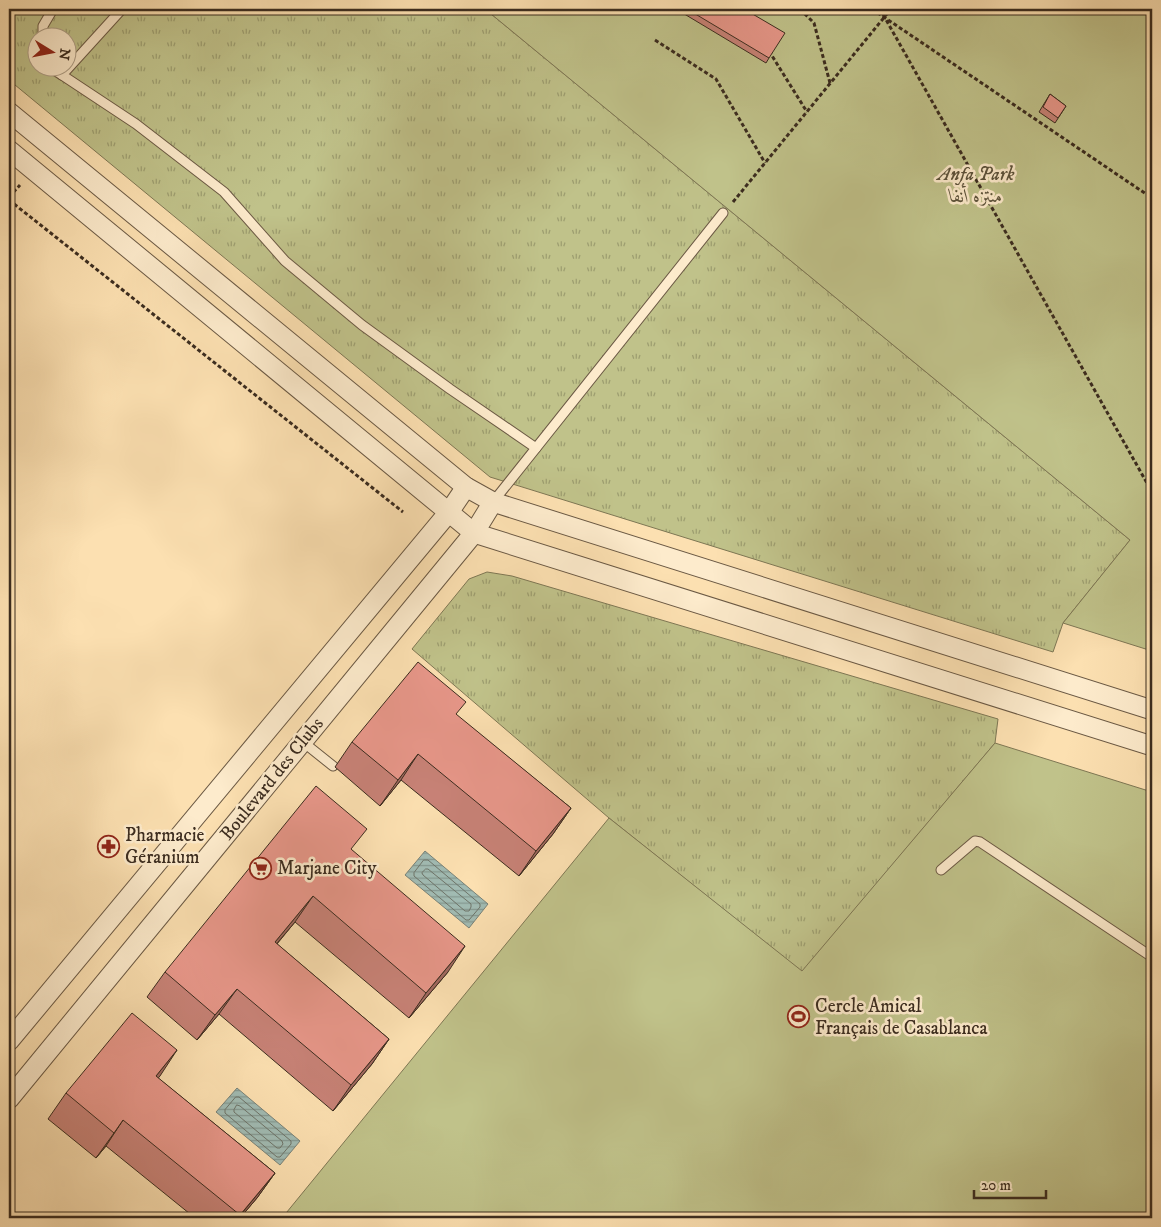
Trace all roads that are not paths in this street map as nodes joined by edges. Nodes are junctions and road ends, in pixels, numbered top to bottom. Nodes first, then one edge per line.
1 (53, 9) edge
2 (122, 9) edge
3 (43, 28) edge
4 (78, 57) edge
5 (67, 78) edge
6 (9, 112) edge
7 (9, 150) edge
8 (723, 213) road end
9 (536, 448) junction
10 (466, 487) junction
11 (493, 502) junction
12 (449, 512) junction
13 (474, 533) junction
14 (1152, 710) edge
15 (303, 742) junction
16 (1152, 746) edge
17 (333, 766) dead end
18 (941, 870) dead end
19 (1152, 957) edge
20 (9, 1041) edge
21 (9, 1099) edge

1 - 3 lane
2 - 4 lane
5 - 9 lane
6 - 10 street
7 - 12 street
8 - 9 lane
9 - 11 lane
10 - 11 street
10 - 12 street, Boulevard des Clubs
11 - 13 street, Boulevard des Clubs
11 - 14 street
12 - 13 street
12 - 20 street, Boulevard des Clubs
13 - 15 street, Boulevard des Clubs
13 - 16 street
15 - 17 lane
15 - 21 street, Boulevard des Clubs
18 - 19 lane

